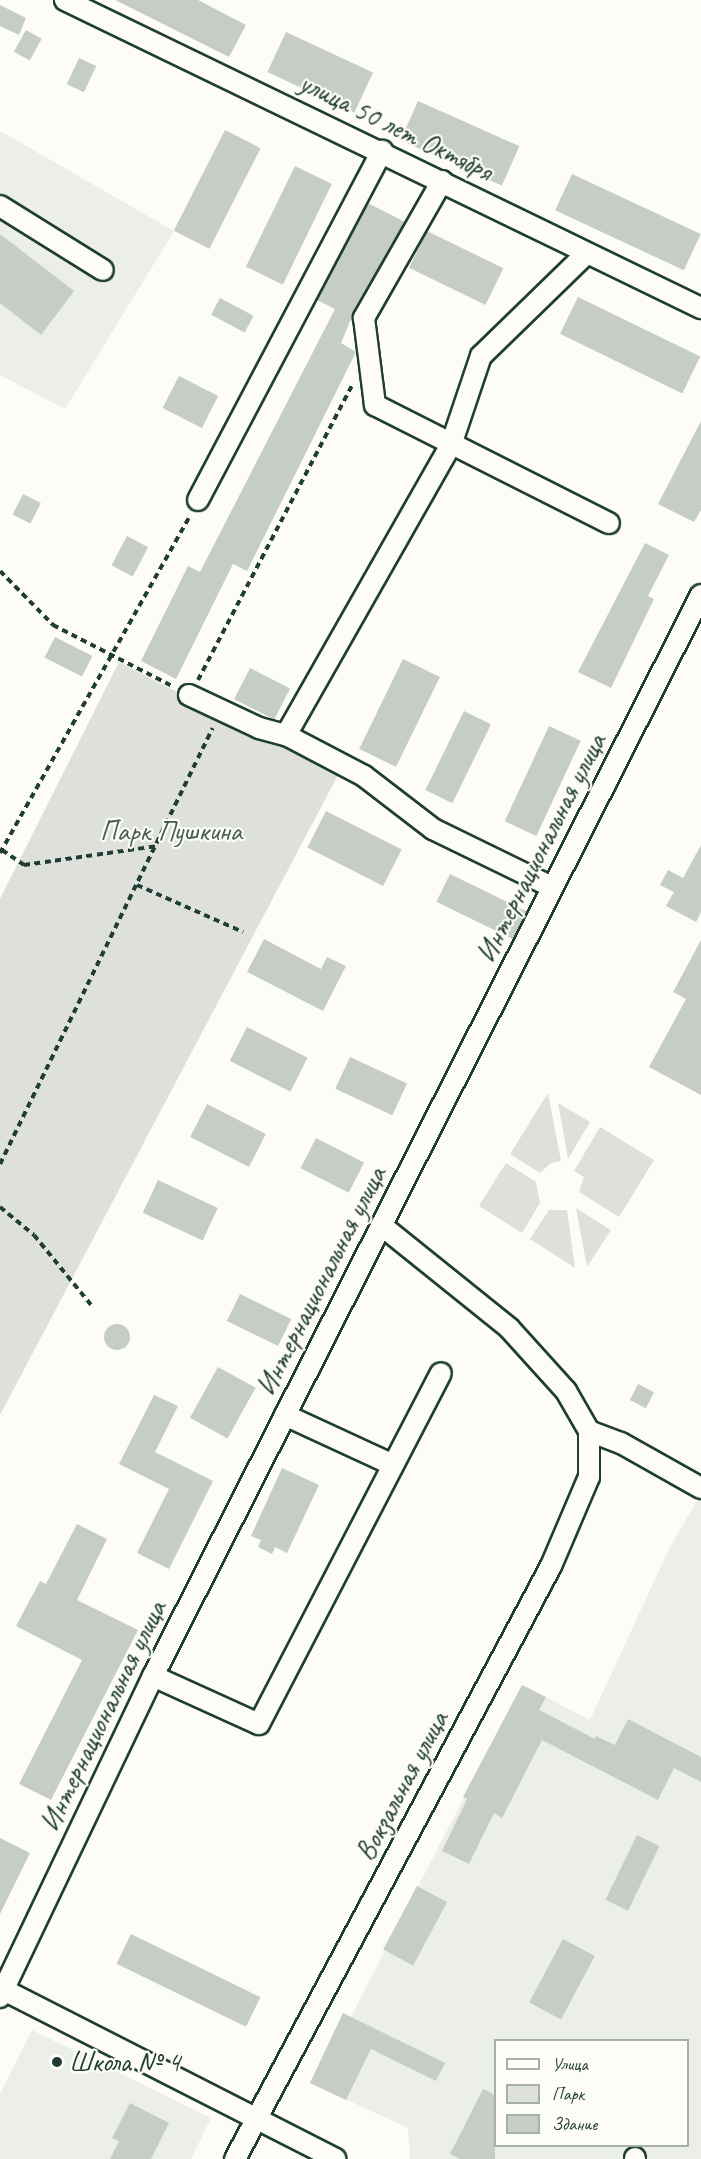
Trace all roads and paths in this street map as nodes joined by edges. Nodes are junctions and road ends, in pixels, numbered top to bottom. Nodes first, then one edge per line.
1 (65, 0) edge
2 (382, 151) junction
3 (442, 181) junction
4 (0, 206) edge
5 (586, 254) junction
6 (103, 270) dead end
7 (701, 308) edge
8 (370, 351) junction
9 (451, 445) junction
10 (198, 500) joint
11 (609, 523) dead end
12 (0, 571) edge
13 (701, 595) edge
14 (113, 656) junction
15 (189, 695) junction
16 (221, 710) junction
17 (286, 735) junction
18 (157, 846) junction
19 (1, 851) edge
20 (137, 885) junction
21 (552, 887) junction
22 (243, 933) dead end
23 (0, 1164) edge
24 (0, 1208) edge
25 (381, 1225) junction
26 (92, 1306) dead end
27 (441, 1373) dead end
28 (285, 1415) junction
29 (590, 1431) junction
30 (393, 1465) junction
31 (701, 1488) edge
32 (153, 1676) junction
33 (2, 1993) edge
34 (256, 2122) junction
35 (234, 2159) edge
36 (335, 2159) edge

1 - 2 street, улица 50 лет Октября
2 - 3 street, улица 50 лет Октября
2 - 10 street
3 - 5 street, улица 50 лет Октября
3 - 8 street
4 - 6 street
5 - 7 street, улица 50 лет Октября
5 - 9 street
8 - 9 street
8 - 15 path
9 - 11 street
9 - 17 street
10 - 14 path
12 - 14 path
13 - 21 street, Интернациональная улица
14 - 15 path
14 - 19 path
15 - 16 street
16 - 17 street
16 - 18 path
17 - 21 street
18 - 19 path
18 - 20 path
20 - 22 path
20 - 23 path
21 - 25 street, Интернациональная улица
24 - 26 path
25 - 28 street, Интернациональная улица
25 - 29 street
27 - 30 street
28 - 30 street
28 - 32 street, Интернациональная улица
29 - 31 street
29 - 34 street, Вокзальная улица
30 - 32 street
32 - 33 street, Интернациональная улица
33 - 34 street
34 - 35 street, Вокзальная улица
34 - 36 street

